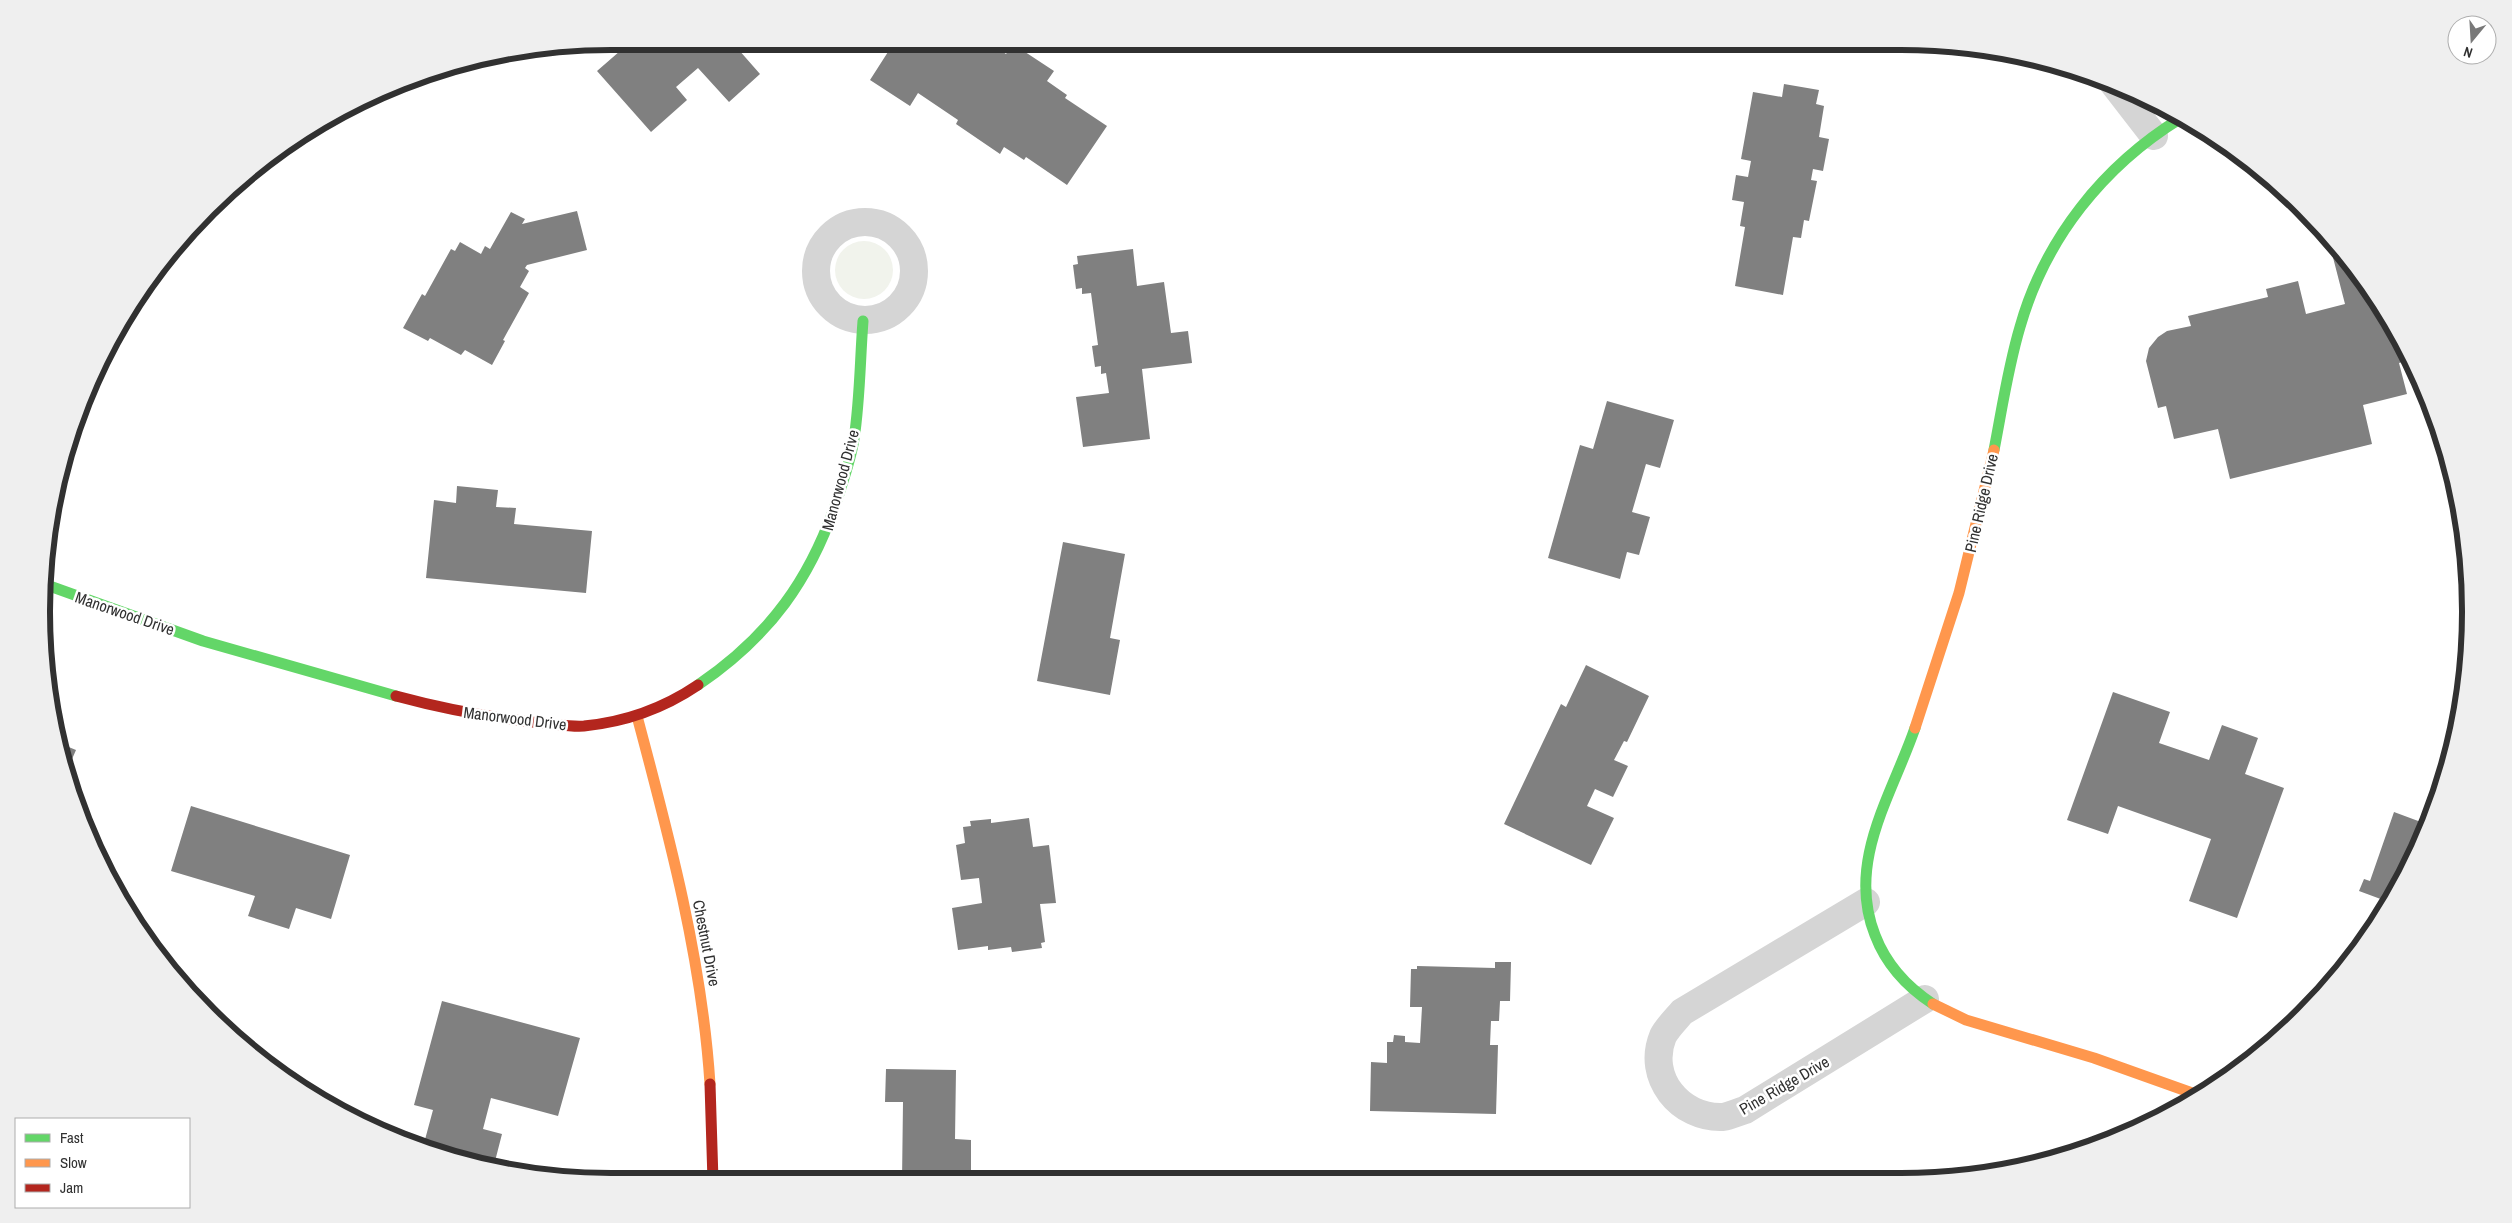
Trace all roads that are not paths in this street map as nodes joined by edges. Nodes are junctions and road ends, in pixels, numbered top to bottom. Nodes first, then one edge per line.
1 (2124, 97) edge
2 (2175, 122) edge
3 (2154, 136) junction
4 (863, 321) dead end
5 (51, 587) edge
6 (637, 716) junction
7 (1866, 902) junction
8 (1925, 999) junction
9 (2190, 1092) edge
10 (713, 1173) edge

1 - 3 street
2 - 3 street, Pine Ridge Drive
3 - 7 street, Pine Ridge Drive
4 - 6 street, Manorwood Drive
5 - 6 street, Manorwood Drive
6 - 10 street, Chestnut Drive
7 - 8 street, Pine Ridge Drive
7 - 8 street, Pine Ridge Drive
8 - 9 street, Pine Ridge Drive

